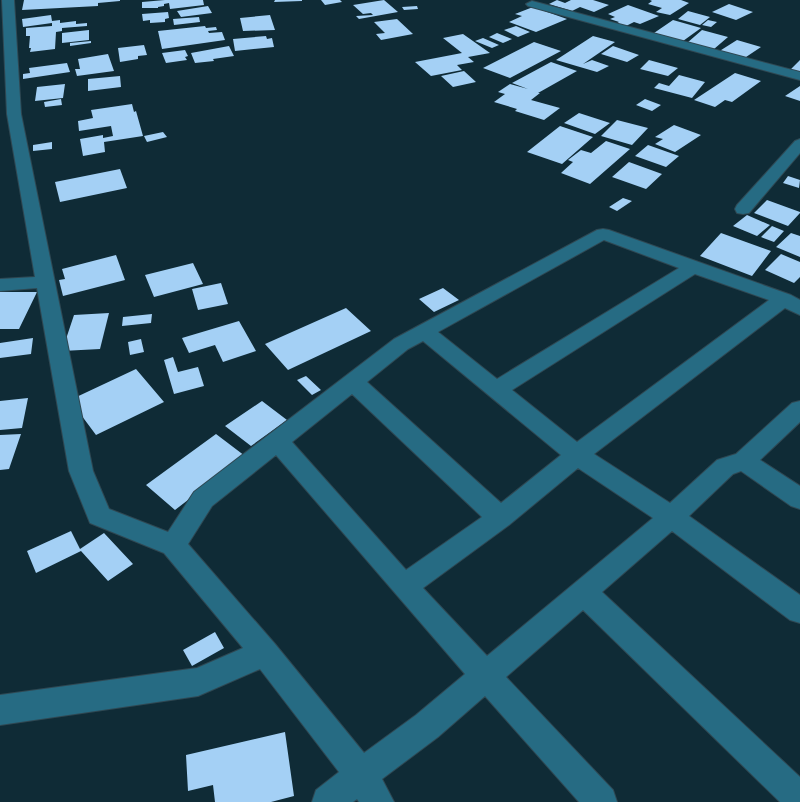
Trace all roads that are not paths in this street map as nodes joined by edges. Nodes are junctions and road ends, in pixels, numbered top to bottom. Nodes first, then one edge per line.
1 (8, 0) edge
2 (532, 4) dead end
3 (800, 76) edge
4 (800, 144) edge
5 (743, 209) dead end
6 (693, 267) junction
7 (45, 282) junction
8 (0, 285) edge
9 (792, 304) edge
10 (424, 331) junction
11 (353, 382) junction
12 (497, 389) junction
13 (800, 409) edge
14 (277, 441) junction
15 (578, 455) junction
16 (744, 461) junction
17 (800, 499) edge
18 (671, 517) junction
19 (500, 518) junction
20 (173, 545) junction
21 (404, 586) junction
22 (583, 592) junction
23 (800, 611) edge
24 (265, 653) junction
25 (485, 676) junction
26 (0, 710) edge
27 (361, 775) junction
28 (800, 799) edge
29 (328, 802) edge
30 (378, 802) edge
31 (601, 802) edge

1 - 7 street
2 - 3 street
4 - 5 street
6 - 9 street
6 - 10 street
6 - 12 street
7 - 8 street
7 - 20 street
9 - 15 street
10 - 11 street
10 - 12 street
11 - 14 street
11 - 19 street
12 - 15 street
13 - 16 street
14 - 20 street
14 - 21 street
15 - 18 street
15 - 19 street
16 - 17 street
16 - 18 street
18 - 22 street
18 - 23 street
19 - 21 street
20 - 24 street
21 - 25 street
22 - 25 street
22 - 28 street
24 - 26 street
24 - 27 street
25 - 27 street
25 - 31 street
27 - 29 street
27 - 30 street

